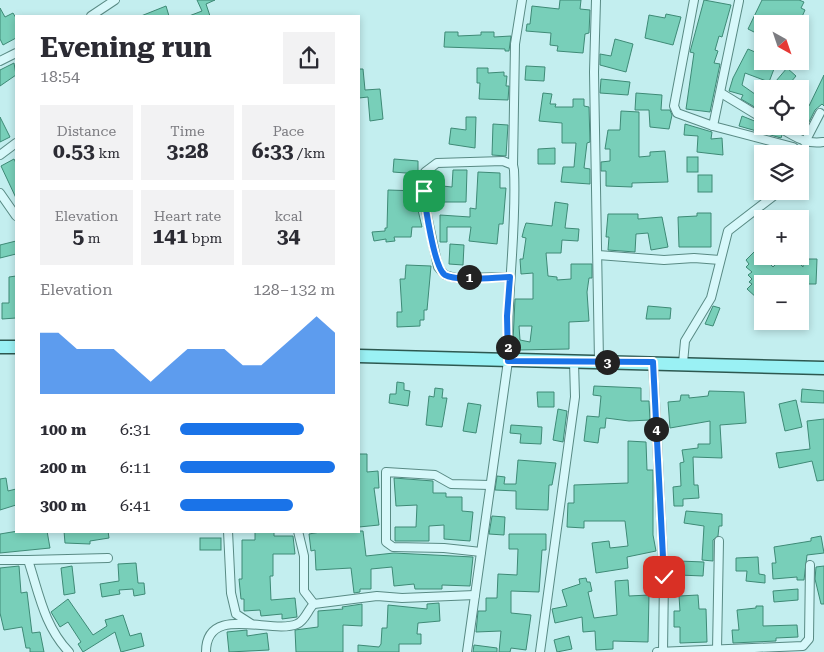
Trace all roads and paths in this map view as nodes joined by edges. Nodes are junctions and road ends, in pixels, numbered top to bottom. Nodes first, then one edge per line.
1 (115, 0) edge
2 (522, 0) edge
3 (596, 0) edge
4 (694, 0) edge
5 (739, 1) edge
6 (92, 15) edge
7 (15, 54) edge
8 (0, 61) edge
9 (721, 93) junction
10 (754, 113) edge
11 (820, 113) dead end
12 (713, 126) junction
13 (793, 135) edge
14 (805, 142) junction
15 (823, 142) edge
16 (15, 145) edge
17 (785, 145) edge
18 (0, 155) edge
19 (513, 165) junction
20 (0, 194) edge
21 (768, 200) edge
22 (15, 215) edge
23 (598, 254) junction
24 (720, 260) junction
25 (510, 277) junction
26 (0, 347) edge
27 (15, 347) edge
28 (360, 356) edge
29 (508, 361) junction
30 (574, 362) junction
31 (599, 362) junction
32 (653, 362) junction
33 (683, 363) junction
34 (824, 368) edge
35 (490, 485) junction
36 (228, 533) edge
37 (298, 533) edge
38 (719, 540) dead end
39 (481, 552) junction
40 (108, 558) dead end
41 (0, 560) edge
42 (28, 560) junction
43 (810, 565) dead end
44 (475, 595) junction
45 (314, 604) junction
46 (250, 623) junction
47 (716, 650) junction
48 (796, 650) edge
49 (69, 652) edge
50 (206, 652) edge
51 (467, 652) edge
52 (540, 652) edge
53 (661, 652) edge

1 - 6 street
2 - 19 street
3 - 23 street
4 - 12 street
5 - 9 street
7 - 8 street
9 - 10 street
9 - 12 street
11 - 14 street
12 - 17 street
13 - 14 street
14 - 15 street
16 - 18 street
19 - 25 street
19 - 25 street
20 - 22 street
21 - 24 street
23 - 24 street
23 - 31 street
24 - 33 street
25 - 29 street
26 - 27 main road
28 - 29 main road
29 - 30 main road
29 - 35 street
30 - 31 main road
30 - 52 street
31 - 32 main road
32 - 33 main road
32 - 53 street
33 - 34 main road
35 - 39 street
35 - 39 street
36 - 46 street
37 - 45 street
38 - 47 street
39 - 44 street
40 - 42 street
41 - 42 street
42 - 49 street
43 - 48 street
44 - 45 street
44 - 51 street
45 - 46 street
46 - 50 street
47 - 48 street
47 - 53 street

